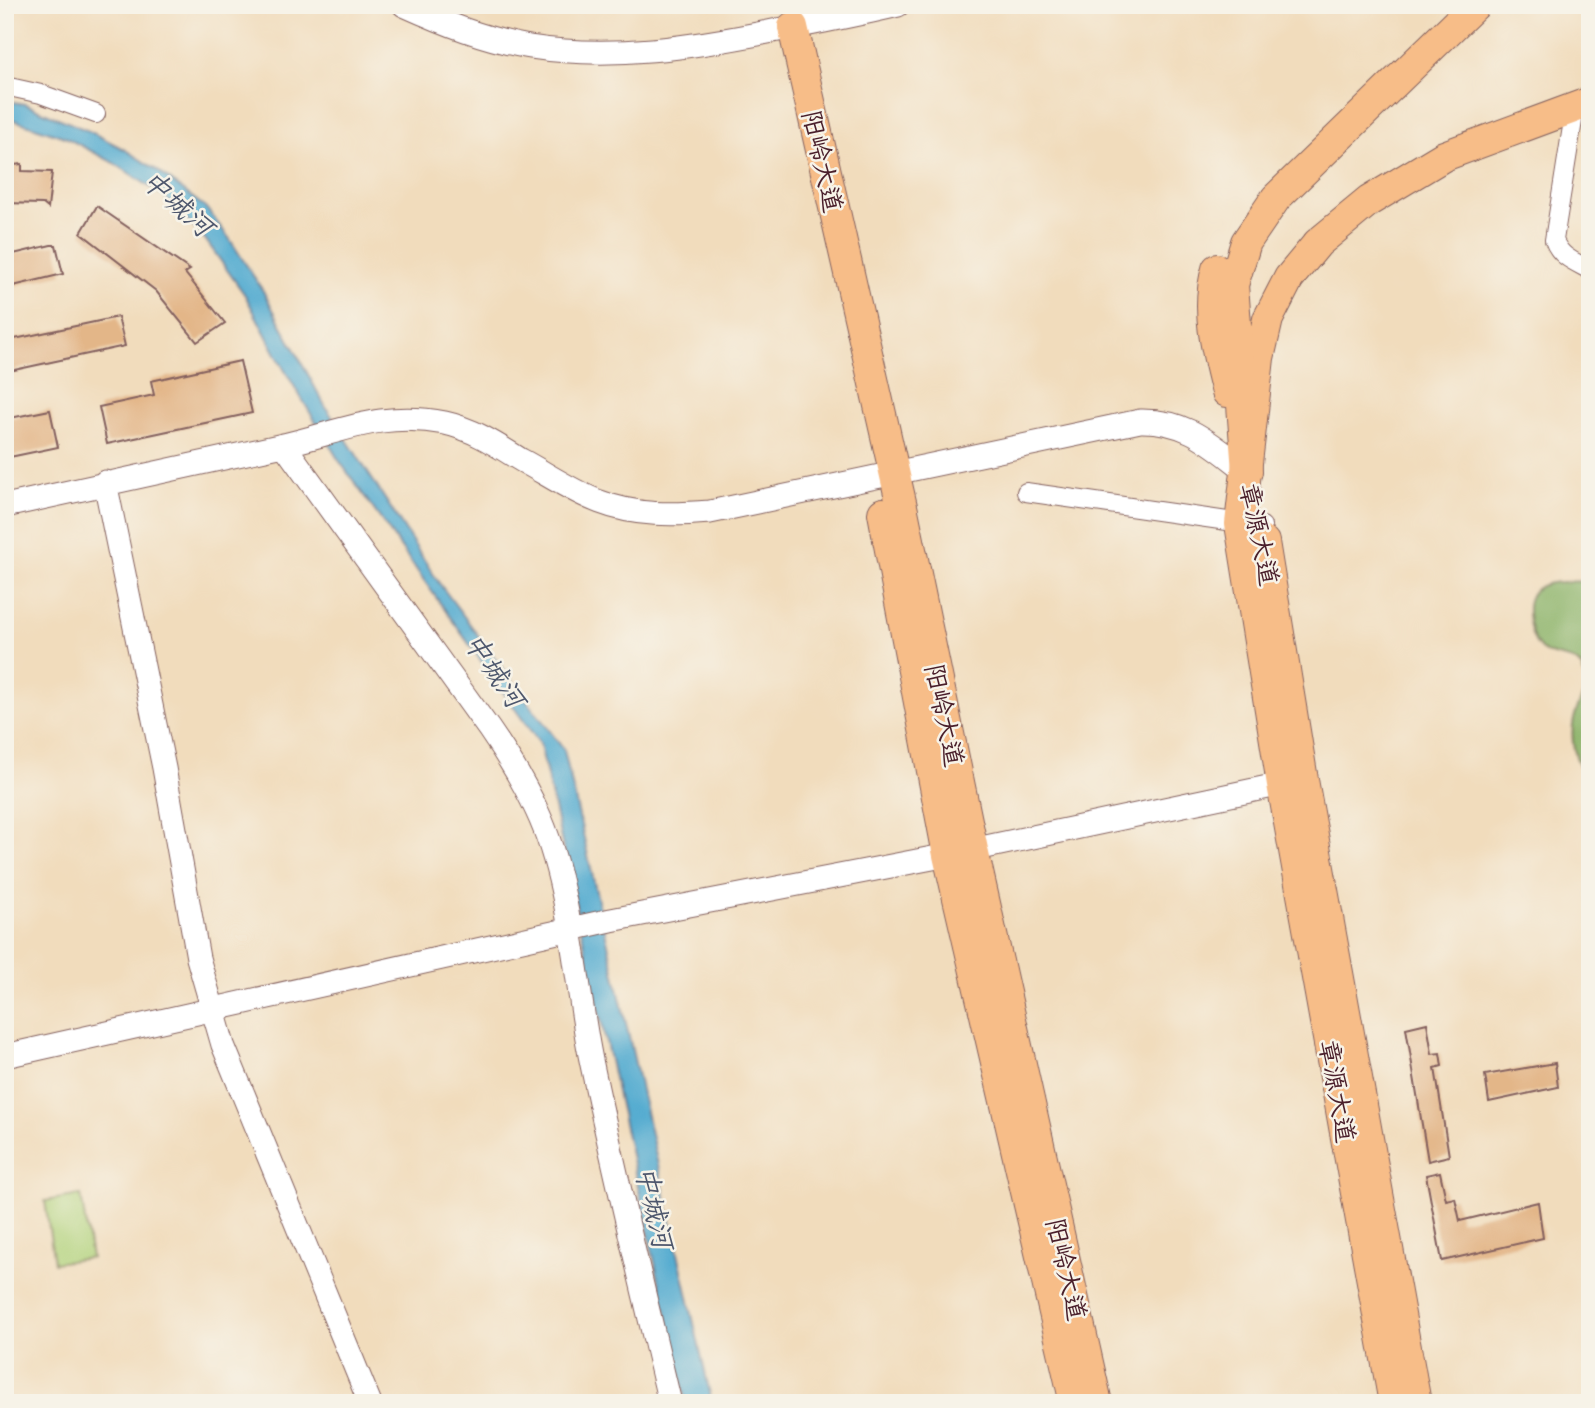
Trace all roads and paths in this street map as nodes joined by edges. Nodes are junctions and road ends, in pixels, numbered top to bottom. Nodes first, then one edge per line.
1 (404, 5) edge
2 (898, 5) edge
3 (1446, 5) edge
4 (1475, 5) edge
5 (783, 29) junction
6 (5, 86) edge
7 (1582, 105) edge
8 (96, 114) dead end
9 (1590, 270) edge
10 (284, 445) junction
11 (1247, 471) junction
12 (885, 475) junction
13 (105, 482) junction
14 (1026, 492) dead end
15 (5, 506) edge
16 (1251, 525) junction
17 (1282, 784) junction
18 (960, 852) junction
19 (569, 930) junction
20 (211, 1009) junction
21 (5, 1056) edge
22 (370, 1403) edge
23 (670, 1403) edge
24 (1075, 1403) edge
25 (1097, 1403) edge
26 (1394, 1403) edge
27 (1416, 1403) edge

1 - 5 street
2 - 5 street
3 - 11 main road
4 - 11 main road
5 - 12 main road, 阳岭大道
6 - 8 street
7 - 9 street
7 - 11 main road
10 - 12 street
10 - 13 street
10 - 19 street
11 - 12 street
11 - 16 main road, 章源大道
12 - 18 main road, 阳岭大道
13 - 15 street
13 - 20 street
14 - 16 street
16 - 17 main road, 章源大道
16 - 27 main road, 章源大道
17 - 18 street
17 - 26 main road, 章源大道
18 - 19 street
18 - 24 main road, 阳岭大道
18 - 25 main road, 阳岭大道
19 - 20 street
19 - 23 street
20 - 21 street
20 - 22 street

